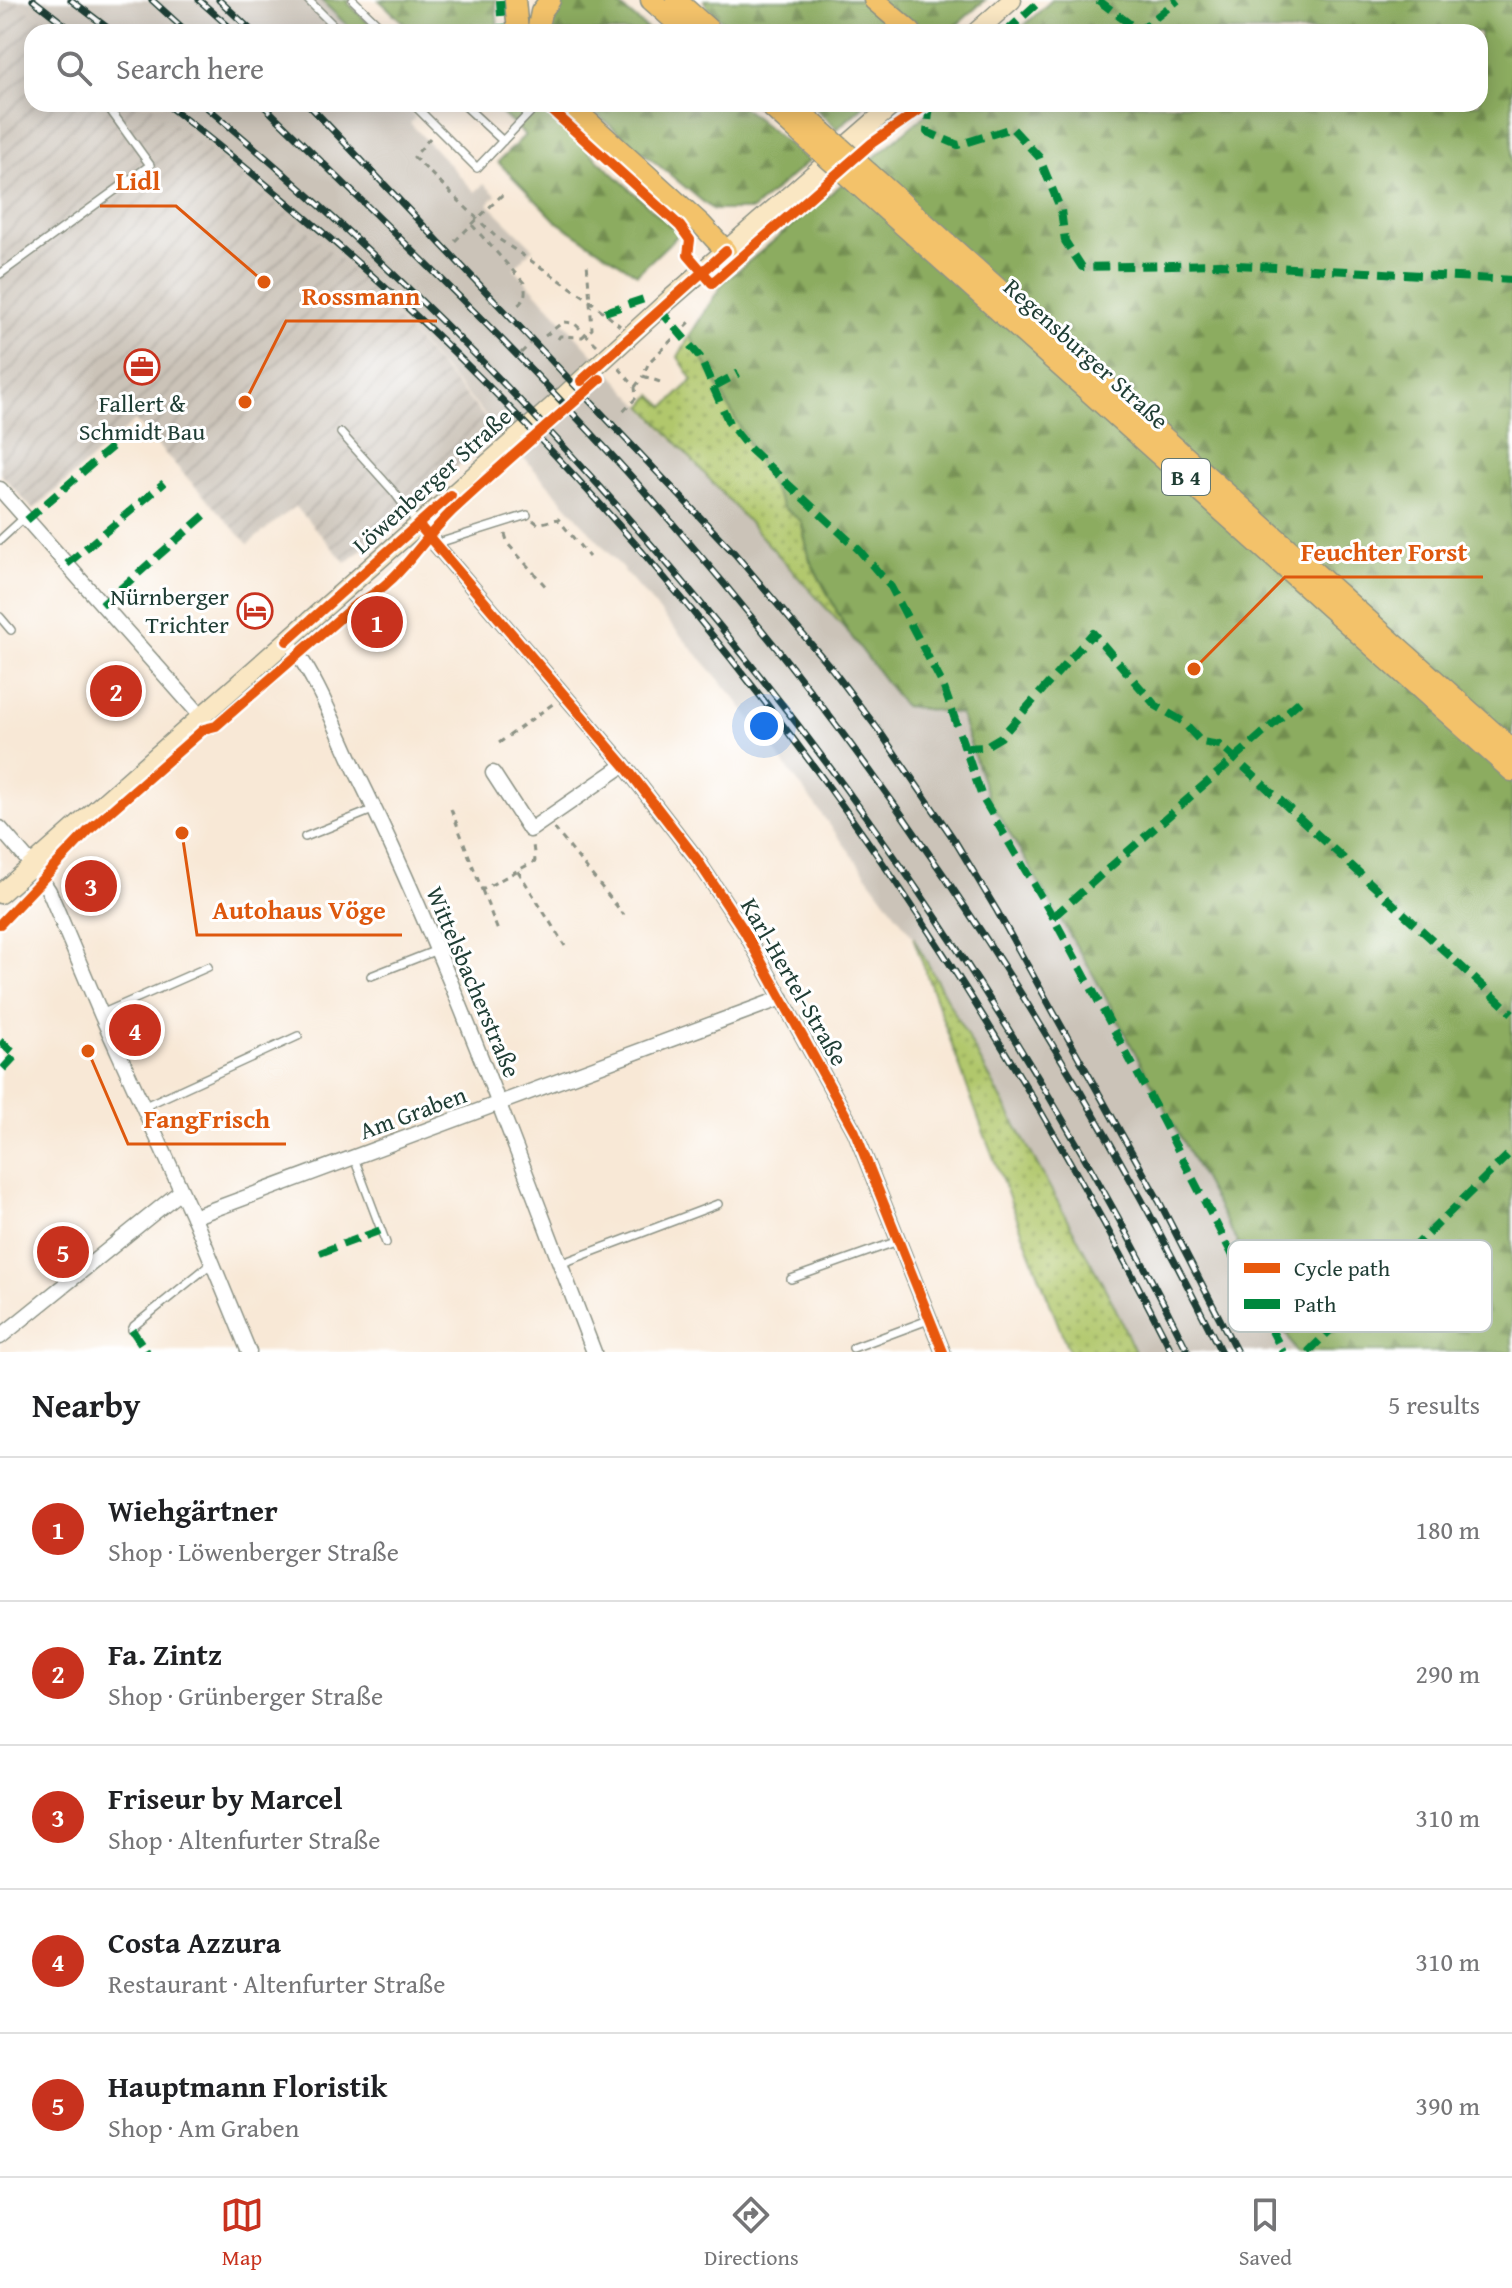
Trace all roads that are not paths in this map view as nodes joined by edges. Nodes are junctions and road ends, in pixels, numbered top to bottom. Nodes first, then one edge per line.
1 (308, 0) edge
2 (353, 0) edge
3 (515, 0) edge
4 (550, 0) edge
5 (637, 0) edge
6 (696, 0) edge
7 (874, 0) edge
8 (1012, 0) edge
9 (664, 4) edge
10 (329, 24) edge
11 (378, 24) edge
12 (517, 24) edge
13 (539, 24) edge
14 (694, 24) edge
15 (700, 24) edge
16 (902, 24) edge
17 (985, 24) edge
18 (112, 112) edge
19 (421, 112) edge
20 (472, 112) edge
21 (530, 112) edge
22 (578, 112) edge
23 (781, 112) edge
24 (797, 112) edge
25 (885, 112) edge
26 (808, 129) junction
27 (503, 141) junction
28 (864, 179) junction
29 (726, 251) junction
30 (0, 274) edge
31 (341, 433) dead end
32 (0, 489) edge
33 (527, 515) road end
34 (25, 517) junction
35 (418, 524) junction
36 (0, 540) edge
37 (435, 544) junction
38 (0, 617) edge
39 (11, 630) dead end
40 (287, 641) junction
41 (201, 716) junction
42 (1512, 749) edge
43 (624, 765) junction
44 (1512, 771) edge
45 (493, 773) dead end
46 (375, 809) junction
47 (0, 828) edge
48 (305, 837) dead end
49 (32, 865) junction
50 (0, 894) edge
51 (437, 950) junction
52 (208, 967) dead end
53 (371, 976) dead end
54 (782, 998) junction
55 (101, 1014) junction
56 (298, 1036) dead end
57 (499, 1105) junction
58 (143, 1107) junction
59 (354, 1158) junction
60 (181, 1191) junction
61 (718, 1204) dead end
62 (193, 1217) junction
63 (900, 1241) junction
64 (386, 1243) dead end
65 (212, 1263) junction
66 (560, 1264) junction
67 (791, 1279) dead end
68 (931, 1319) junction
69 (132, 1330) dead end
70 (0, 1337) edge
71 (853, 1348) dead end
72 (249, 1352) edge
73 (594, 1352) edge
74 (943, 1352) edge

1 - 10 lane
2 - 11 lane
3 - 12 main road
4 - 13 main road
5 - 9 main road
6 - 15 main road
7 - 16 main road
8 - 17 street
9 - 14 main road
18 - 30 lane
19 - 27 lane
20 - 27 lane
21 - 27 lane
22 - 29 main road
23 - 26 main road, Regensburger Straße / B 4
24 - 26 main road, Regensburger Straße / B 4
25 - 29 street, Löwenberger Straße
26 - 28 main road, Regensburger Straße / B 4, bridge
28 - 42 main road, Regensburger Straße / B 4
28 - 44 main road, Regensburger Straße / B 4
29 - 35 street, Löwenberger Straße
31 - 35 lane
32 - 34 street
33 - 37 lane, Löwenberger Straße
34 - 36 lane
34 - 41 street
35 - 37 street, Karl-Hertel-Straße
35 - 40 street, Löwenberger Straße
37 - 43 street, Karl-Hertel-Straße
38 - 39 lane
40 - 41 street, Löwenberger Straße
40 - 46 street, Wittelsbacherstraße
41 - 49 street, Löwenberger Straße
43 - 45 street
43 - 54 street, Karl-Hertel-Straße
46 - 48 lane
46 - 51 street, Wittelsbacherstraße
47 - 49 street
49 - 50 street, Löwenberger Straße
49 - 55 street
51 - 53 lane
51 - 57 street, Wittelsbacherstraße
52 - 55 lane
54 - 57 street, Am Graben
54 - 63 street, Karl-Hertel-Straße
55 - 58 street
56 - 58 lane
57 - 59 street, Am Graben
57 - 66 street, Wittelsbacherstraße
58 - 60 street
59 - 62 street, Am Graben
59 - 64 lane
60 - 62 street
60 - 70 street
61 - 66 lane
62 - 65 street
63 - 67 lane
63 - 68 street, Karl-Hertel-Straße
65 - 69 lane
65 - 72 street
66 - 73 street, Wittelsbacherstraße
68 - 71 lane
68 - 74 street, Karl-Hertel-Straße

